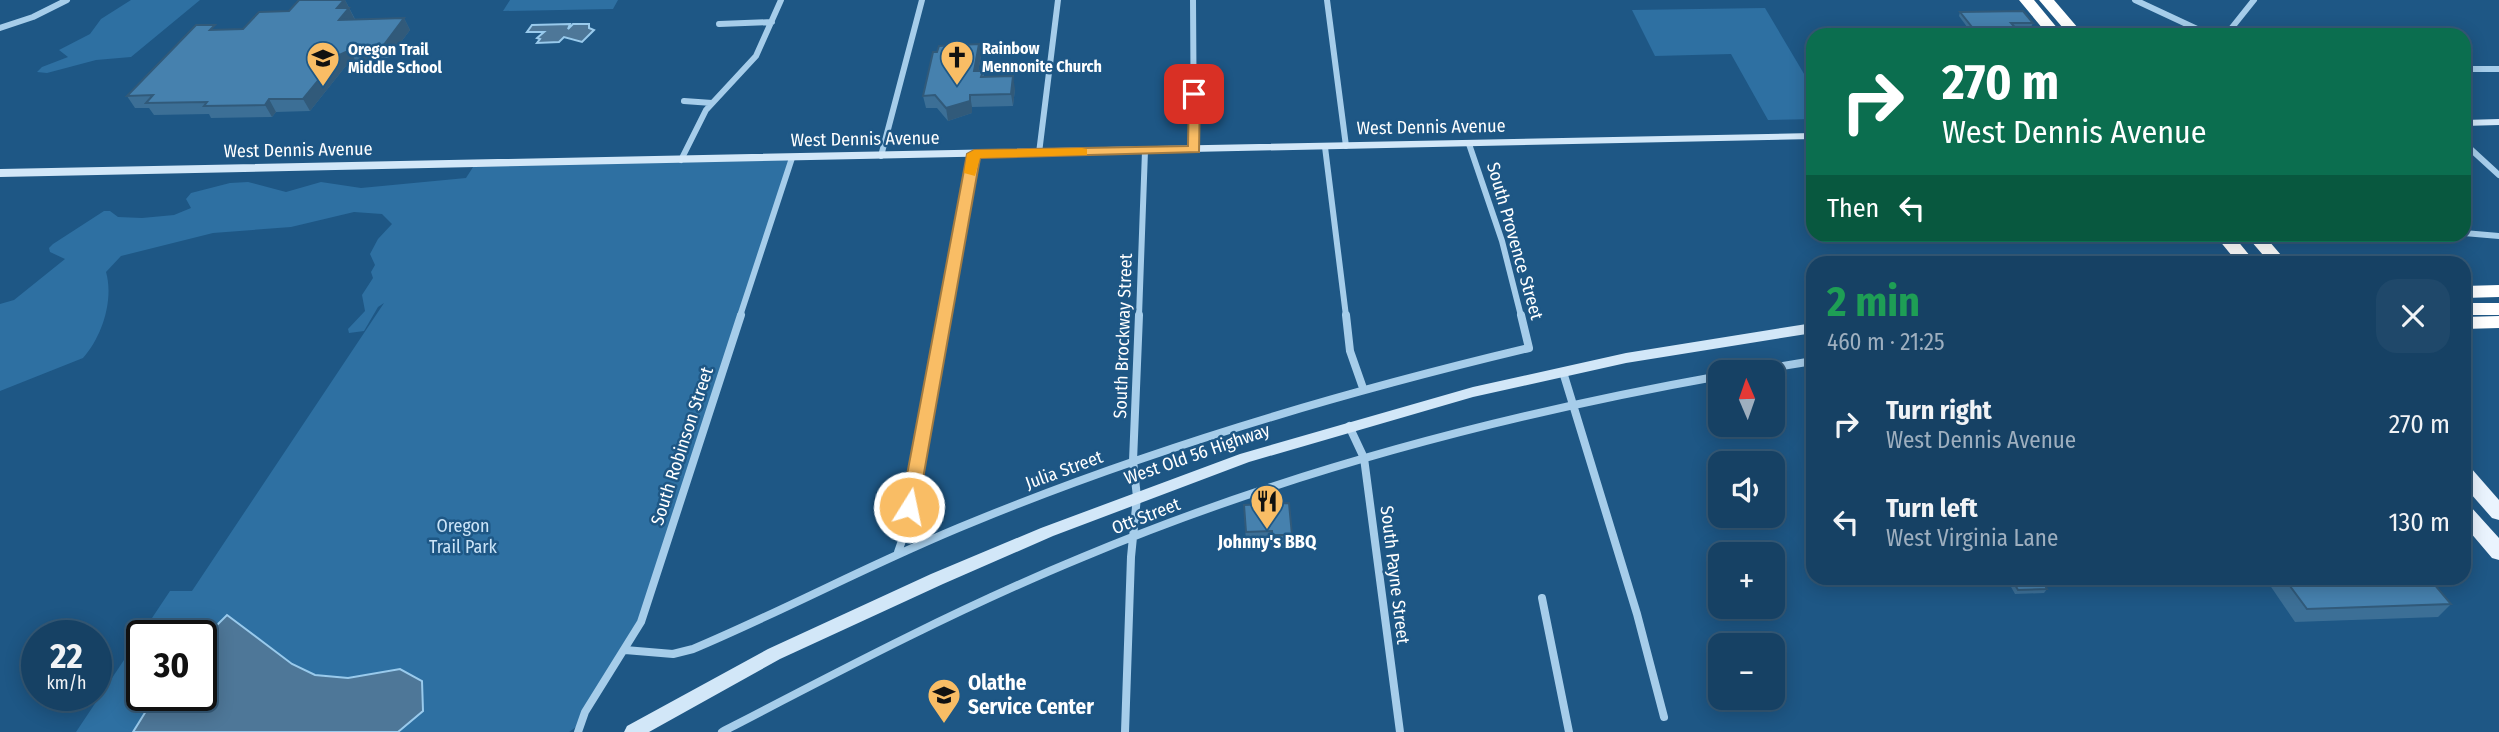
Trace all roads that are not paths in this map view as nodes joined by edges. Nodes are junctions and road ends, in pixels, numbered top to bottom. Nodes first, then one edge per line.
1 (67, 0) edge
2 (781, 0) edge
3 (922, 0) edge
4 (1058, 0) edge
5 (1193, 0) edge
6 (1327, 0) edge
7 (2026, 0) edge
8 (2046, 0) edge
9 (2135, 0) edge
10 (2254, 0) edge
11 (772, 22) junction
12 (719, 24) dead end
13 (0, 28) edge
14 (2050, 28) edge
15 (2071, 28) edge
16 (2195, 28) edge
17 (2232, 28) edge
18 (2471, 69) edge
19 (2499, 69) edge
20 (684, 101) dead end
21 (712, 103) junction
22 (2499, 122) edge
23 (2471, 123) edge
24 (1806, 136) edge
25 (1469, 144) junction
26 (1346, 146) junction
27 (1325, 147) junction
28 (1194, 149) junction
29 (2471, 149) edge
30 (1145, 151) junction
31 (1039, 153) junction
32 (974, 154) junction
33 (881, 156) junction
34 (792, 158) junction
35 (681, 160) junction
36 (0, 174) edge
37 (2499, 175) edge
38 (2471, 234) edge
39 (2499, 236) edge
40 (2260, 242) edge
41 (2273, 256) edge
42 (2499, 291) edge
43 (2471, 292) edge
44 (2471, 309) edge
45 (2499, 309) edge
46 (2499, 322) edge
47 (2471, 323) edge
48 (1806, 329) edge
49 (2499, 330) edge
50 (2471, 331) edge
51 (1529, 348) joint
52 (1806, 362) edge
53 (1785, 366) edge
54 (1563, 372) junction
55 (1708, 378) edge
56 (1363, 388) junction
57 (1575, 403) junction
58 (1349, 426) junction
59 (1364, 458) junction
60 (1133, 461) junction
61 (2471, 481) edge
62 (1137, 497) junction
63 (2499, 513) edge
64 (2471, 520) edge
65 (1135, 536) junction
66 (898, 552) junction
67 (2499, 552) edge
68 (1542, 597) dead end
69 (625, 650) junction
70 (1664, 717) dead end
71 (578, 732) edge
72 (633, 732) edge
73 (722, 732) edge
74 (1125, 732) edge
75 (1400, 732) edge
76 (1569, 732) edge

1 - 13 street
2 - 11 street
3 - 33 street
4 - 31 street
5 - 28 street
6 - 26 street
7 - 14 highway
8 - 15 highway
9 - 16 street
10 - 17 street
11 - 12 street
11 - 21 street
18 - 19 street
20 - 21 street
21 - 35 street
22 - 23 street
24 - 25 street, West Dennis Avenue
25 - 26 street, West Dennis Avenue
25 - 51 street, South Provence Street
26 - 27 street, West Dennis Avenue
27 - 28 street, West Dennis Avenue
27 - 56 street
28 - 30 street, West Dennis Avenue
29 - 37 street
30 - 31 street, West Dennis Avenue
30 - 60 street, South Brockway Street
31 - 32 street, West Dennis Avenue
32 - 33 street, West Dennis Avenue
32 - 66 street
33 - 34 street, West Dennis Avenue
34 - 35 street, West Dennis Avenue
34 - 69 street, South Robinson Street
35 - 36 street, West Dennis Avenue
38 - 39 street
40 - 41 highway
42 - 43 highway
44 - 45 highway
46 - 47 highway
48 - 54 street, West Old 56 Highway
49 - 50 highway
51 - 56 street, Julia Street
52 - 53 street
54 - 57 street
54 - 58 street, West Old 56 Highway
55 - 57 street, Ott Street
56 - 60 street, Julia Street
57 - 59 street, Ott Street
57 - 70 street
58 - 59 street, South Payne Street
58 - 62 street, West Old 56 Highway
59 - 65 street, Ott Street
59 - 75 street, South Payne Street
60 - 62 street, South Brockway Street
60 - 66 street, Julia Street
61 - 63 main road
62 - 65 street, South Brockway Street
62 - 72 street, West Old 56 Highway
64 - 67 main road
65 - 73 street, Ott Street
65 - 74 street, South Brockway Street
66 - 69 street, Julia Street
68 - 76 street
69 - 71 street, South Robinson Street

